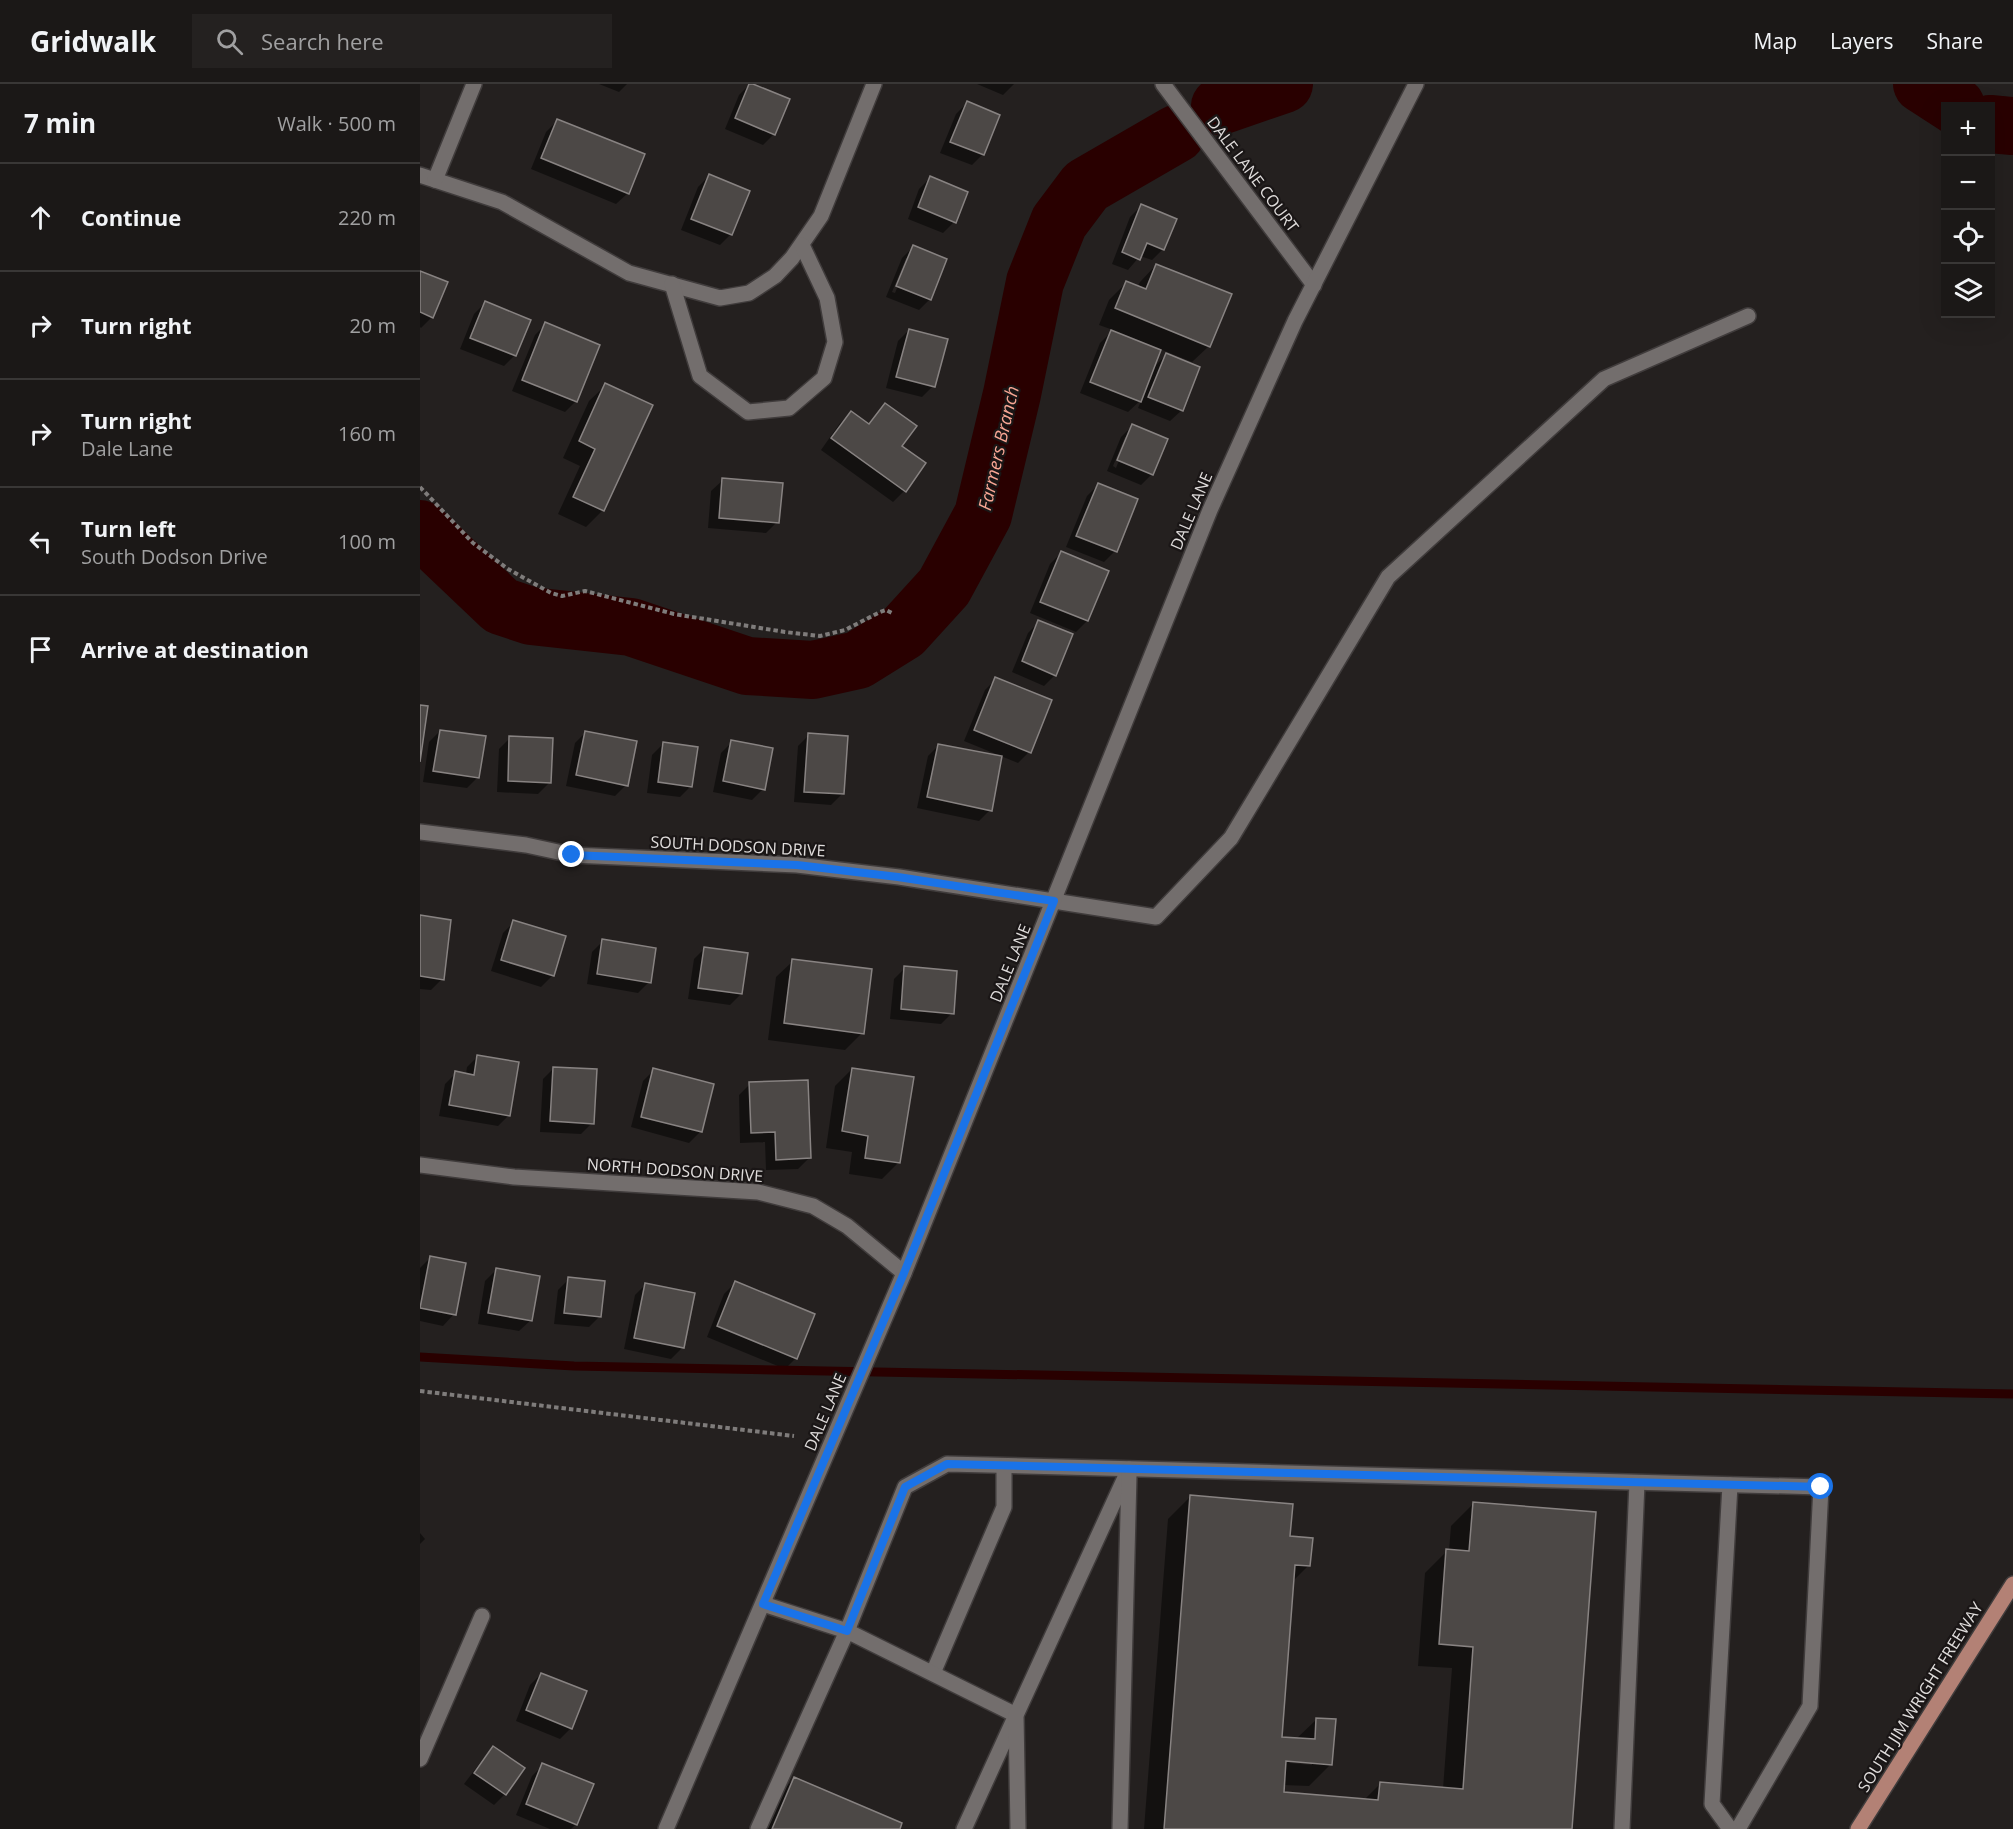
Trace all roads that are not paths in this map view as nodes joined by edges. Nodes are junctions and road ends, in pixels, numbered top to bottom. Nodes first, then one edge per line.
1 (474, 84) edge
2 (874, 84) edge
3 (1163, 84) edge
4 (1416, 84) edge
5 (420, 176) edge
6 (435, 180) junction
7 (802, 245) junction
8 (672, 284) junction
9 (1314, 285) junction
10 (1749, 316) dead end
11 (420, 831) edge
12 (1054, 901) junction
13 (420, 1165) edge
14 (904, 1273) junction
15 (1004, 1466) junction
16 (1129, 1469) junction
17 (1637, 1483) junction
18 (1730, 1485) junction
19 (2013, 1584) edge
20 (763, 1604) junction
21 (482, 1616) dead end
22 (847, 1631) junction
23 (933, 1674) junction
24 (1016, 1715) junction
25 (420, 1759) edge
26 (666, 1829) edge
27 (758, 1829) edge
28 (964, 1829) edge
29 (1018, 1829) edge
30 (1120, 1829) edge
31 (1622, 1829) edge
32 (1730, 1829) edge
33 (1738, 1829) edge
34 (1858, 1829) edge

1 - 6 street
2 - 7 street
3 - 9 street, DALE LANE COURT
4 - 9 street, DALE LANE
5 - 6 street
6 - 8 street
7 - 8 street
7 - 8 street
9 - 12 street, DALE LANE
10 - 12 street, SOUTH DODSON DRIVE
11 - 12 street, SOUTH DODSON DRIVE
12 - 14 street, DALE LANE
13 - 14 street, NORTH DODSON DRIVE
14 - 20 street, DALE LANE
15 - 16 street
15 - 22 street
15 - 23 street
16 - 17 street
16 - 24 street
16 - 30 street
17 - 18 street
17 - 31 street
18 - 32 street
18 - 33 street
19 - 34 main road, SOUTH JIM WRIGHT FREEWAY
20 - 22 street
20 - 26 street, DALE LANE
21 - 25 street
22 - 23 street
22 - 27 street
23 - 24 street
24 - 28 street
24 - 29 street

